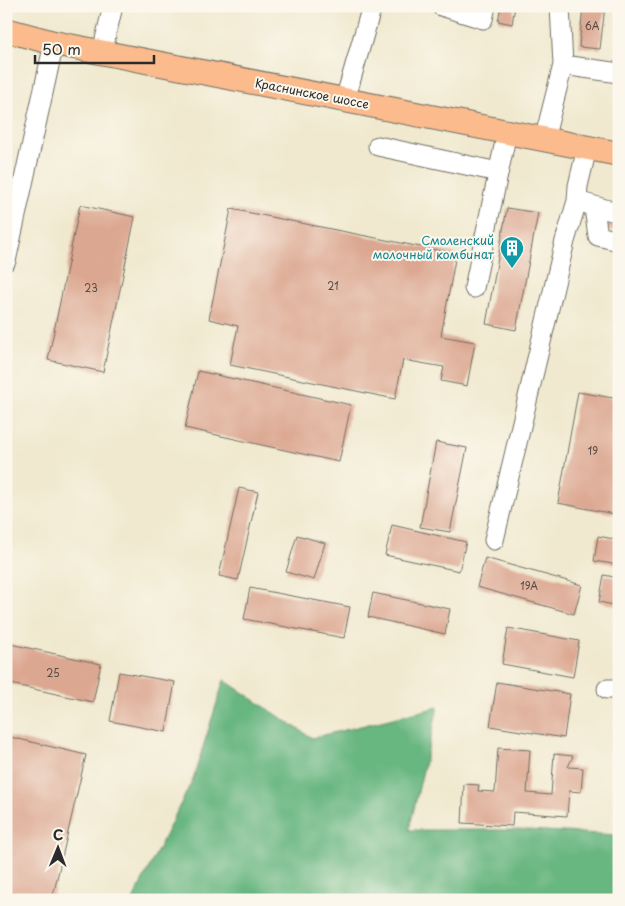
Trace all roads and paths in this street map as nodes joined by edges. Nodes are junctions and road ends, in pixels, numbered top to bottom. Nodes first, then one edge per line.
1 (113, 6) edge
2 (372, 6) edge
3 (441, 6) edge
4 (486, 6) edge
5 (560, 6) edge
6 (6, 30) edge
7 (54, 43) junction
8 (102, 52) junction
9 (562, 65) junction
10 (619, 73) edge
11 (345, 100) junction
12 (507, 132) junction
13 (544, 140) junction
14 (378, 146) dead end
15 (587, 148) junction
16 (619, 154) edge
17 (498, 172) junction
18 (586, 205) junction
19 (619, 213) edge
20 (619, 241) edge
21 (6, 261) edge
22 (474, 288) dead end
23 (494, 540) dead end

1 - 8 street
2 - 11 street
3 - 4 street
5 - 9 street
6 - 7 main road, Краснинское шоссе
7 - 8 main road, Краснинское шоссе
7 - 21 street
8 - 11 main road, Краснинское шоссе
9 - 10 street
9 - 13 street
11 - 12 main road, Краснинское шоссе
12 - 13 main road, Краснинское шоссе
12 - 17 street
13 - 15 main road, Краснинское шоссе
14 - 17 street
15 - 16 main road, Краснинское шоссе
15 - 18 street
17 - 22 street
18 - 19 street
18 - 20 street
18 - 23 street

